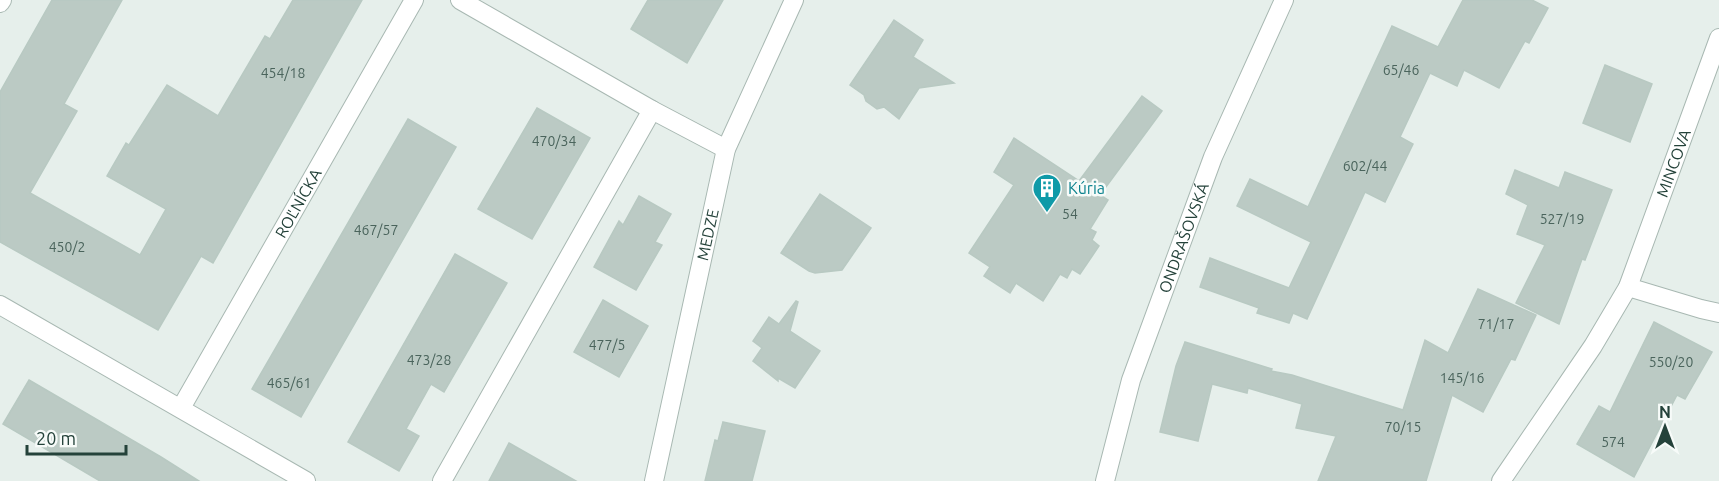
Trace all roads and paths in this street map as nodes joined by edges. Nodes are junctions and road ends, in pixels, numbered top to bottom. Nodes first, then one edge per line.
1 (414, 0) edge
2 (460, 0) edge
3 (794, 0) edge
4 (1284, 0) edge
5 (1719, 38) edge
6 (652, 110) junction
7 (726, 150) junction
8 (1628, 287) junction
9 (0, 305) edge
10 (1719, 313) edge
11 (181, 408) junction
12 (306, 481) edge
13 (442, 481) edge
14 (654, 481) edge
15 (1105, 481) edge
16 (1501, 481) edge

1 - 11 street, ROĽNÍCKA
2 - 6 street
3 - 7 street, MEDZE
4 - 15 street, ONDRAŠOVSKÁ
5 - 8 street, MINCOVA
6 - 7 street
6 - 13 street
7 - 14 street, MEDZE
8 - 10 street
8 - 16 street, MINCOVA
9 - 11 street
11 - 12 street

